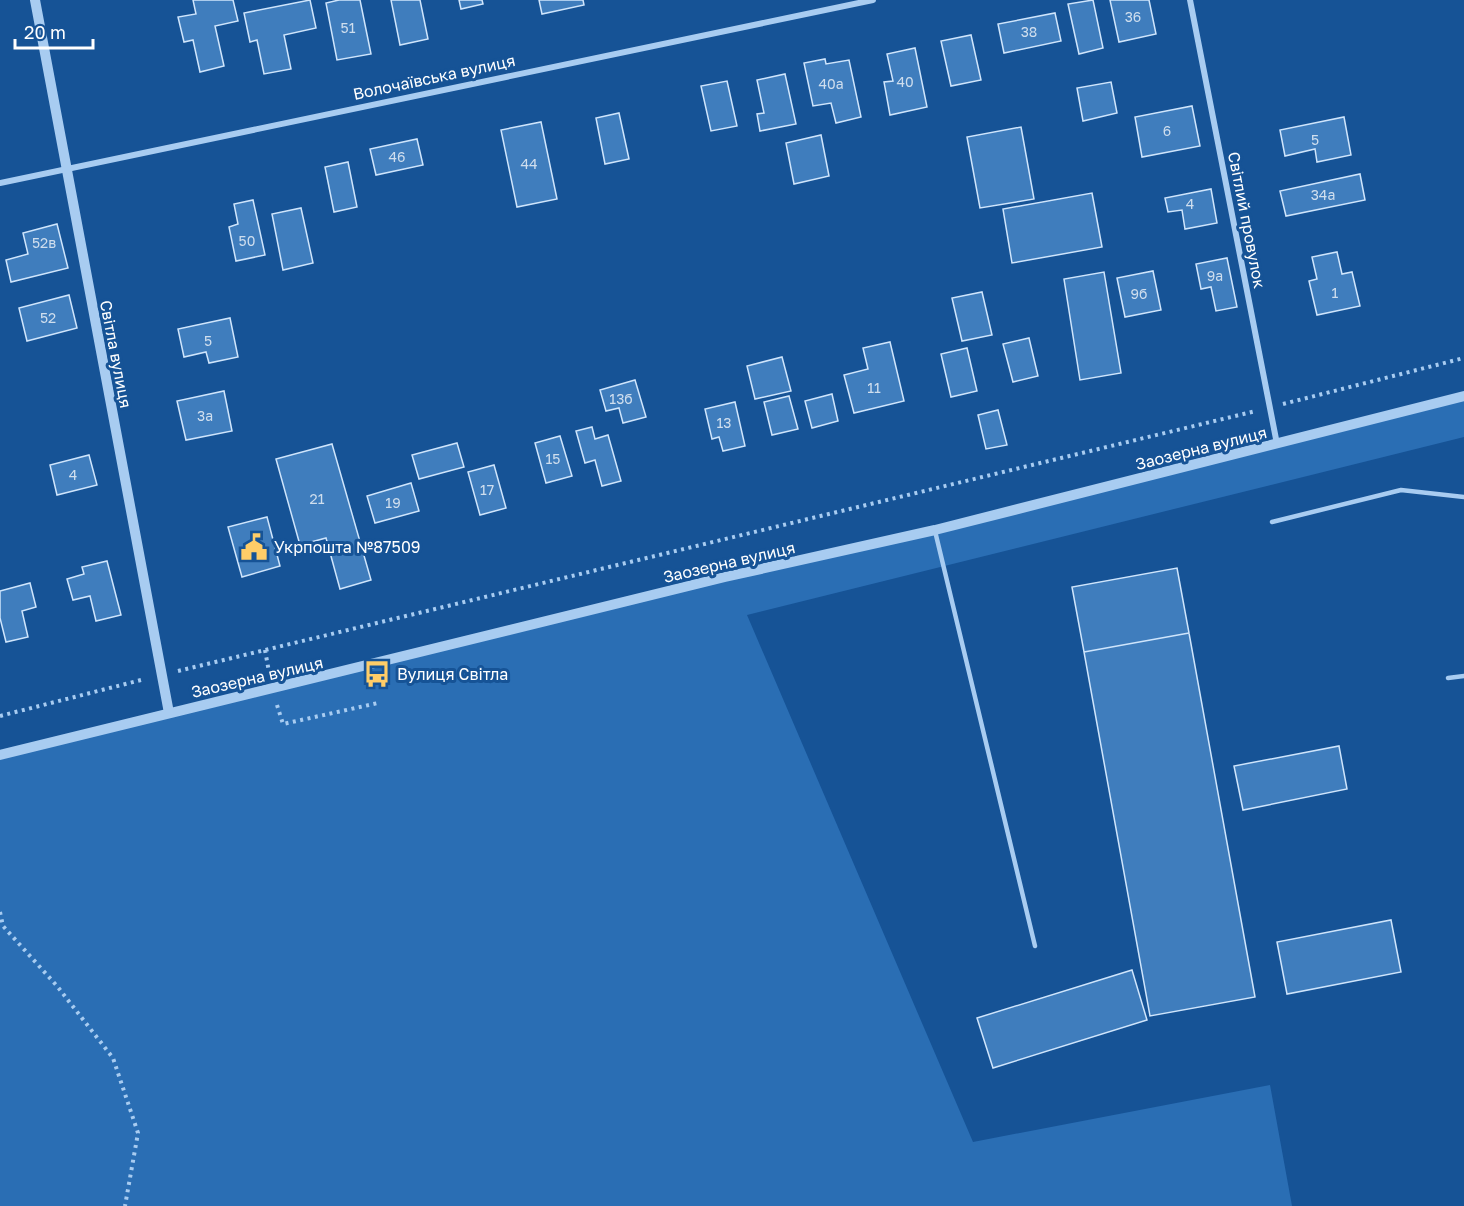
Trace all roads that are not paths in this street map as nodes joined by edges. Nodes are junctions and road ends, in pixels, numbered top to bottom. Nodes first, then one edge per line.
1 (34, 0) edge
2 (873, 0) edge
3 (1190, 0) edge
4 (66, 168) junction
5 (0, 183) edge
6 (1464, 396) edge
7 (1277, 444) junction
8 (1464, 497) edge
9 (1272, 522) dead end
10 (935, 530) junction
11 (1464, 676) edge
12 (1448, 678) dead end
13 (169, 713) junction
14 (0, 755) edge
15 (1035, 946) dead end

1 - 4 street, Світла вулиця
2 - 4 street, Волочаївська вулиця
3 - 7 street, Світлий провулок
4 - 5 street, Волочаївська вулиця
4 - 13 street, Світла вулиця
6 - 7 street, Заозерна вулиця
7 - 10 street, Заозерна вулиця
8 - 9 lane
10 - 13 street, Заозерна вулиця
10 - 15 lane
11 - 12 lane
13 - 14 street, Заозерна вулиця

